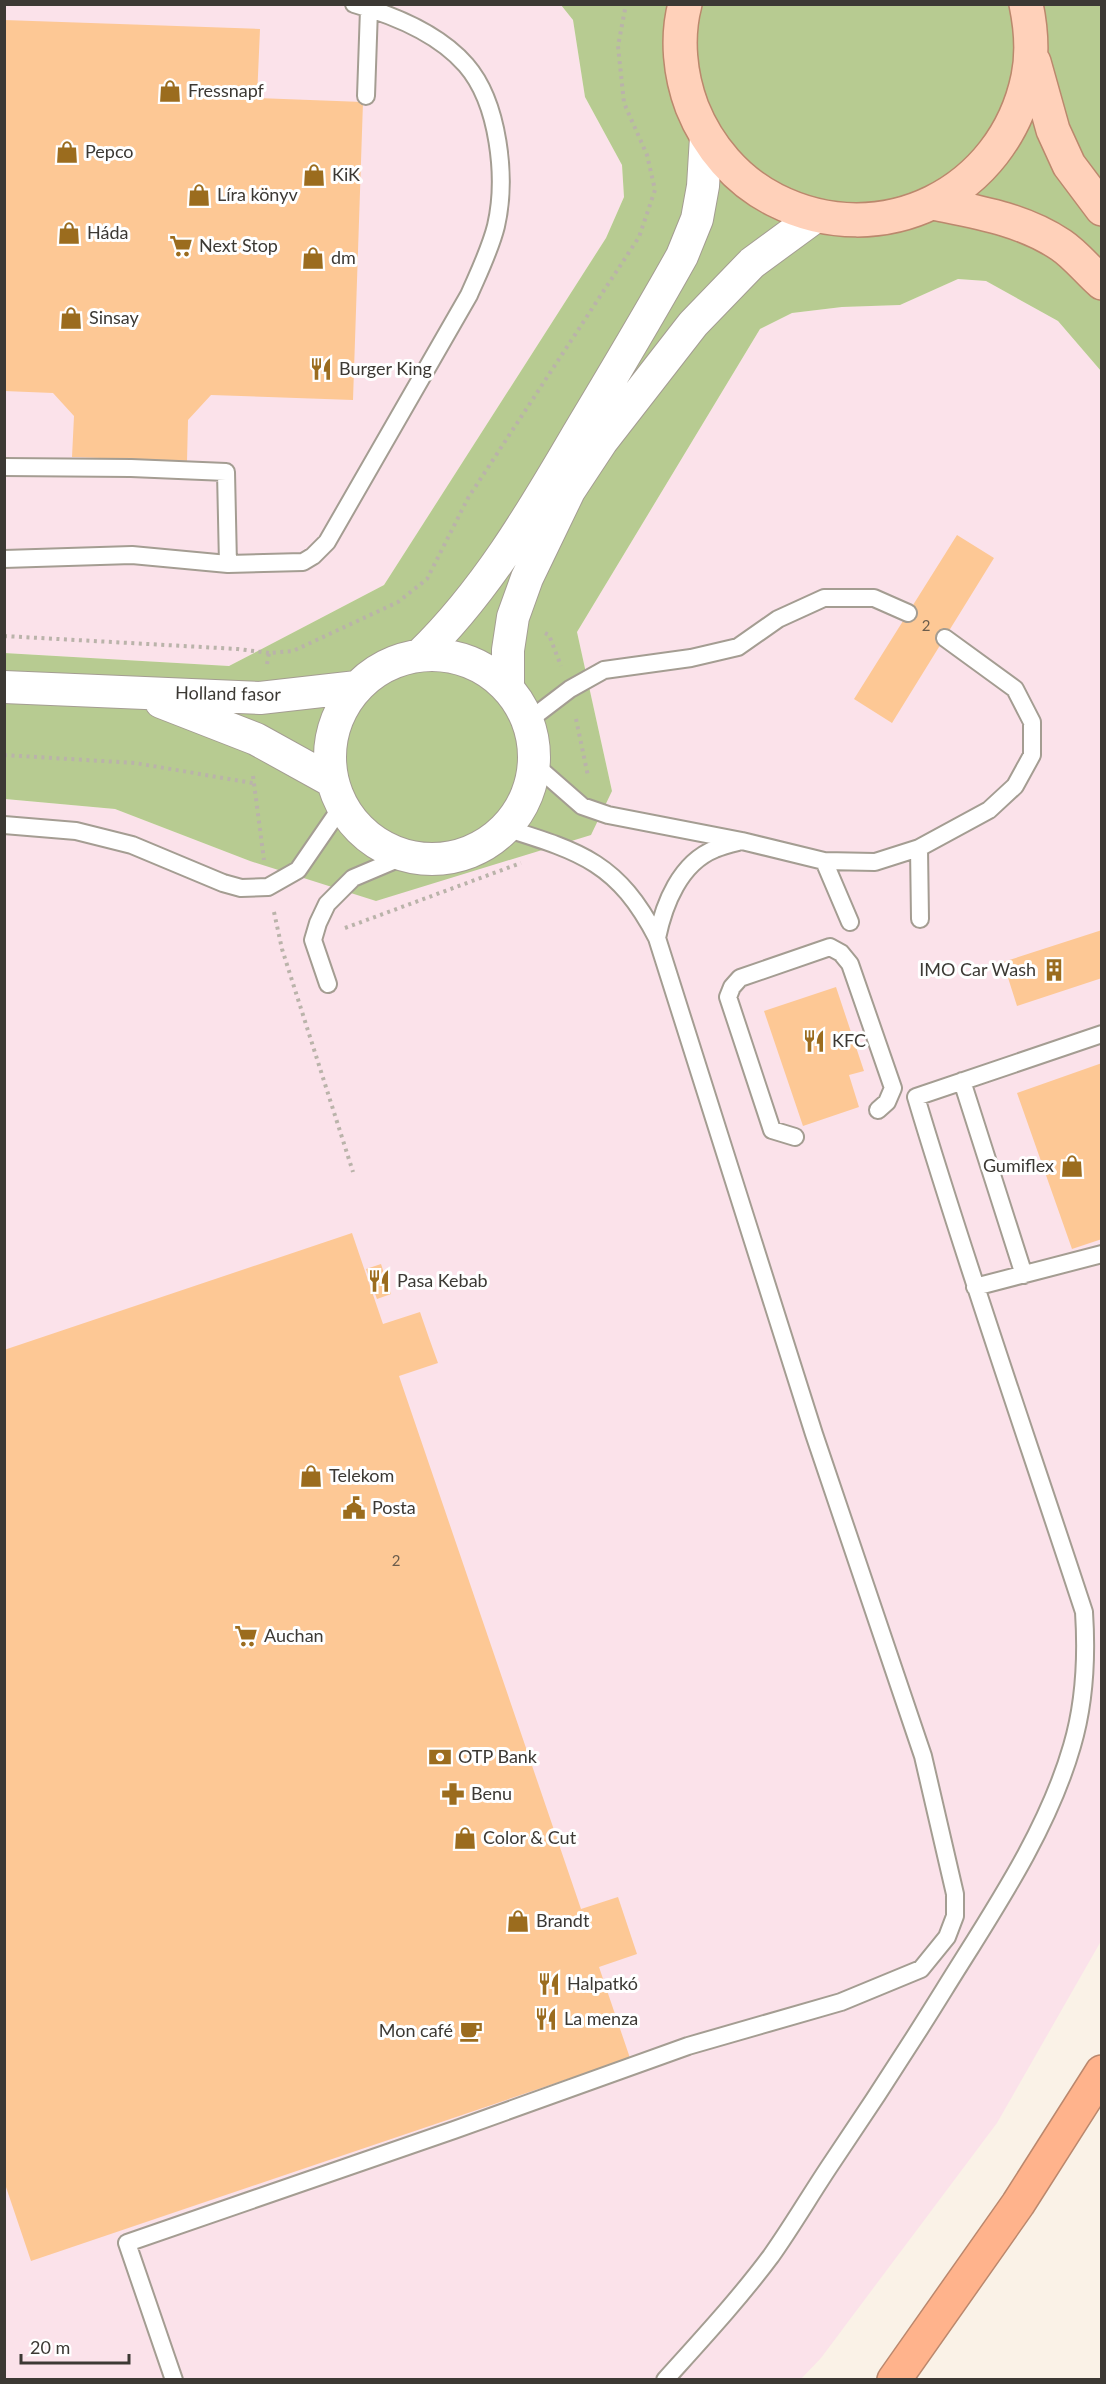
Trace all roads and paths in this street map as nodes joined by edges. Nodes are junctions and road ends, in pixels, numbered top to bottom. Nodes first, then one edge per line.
1 (626, 4) edge
2 (667, 4) edge
3 (1026, 4) edge
4 (361, 7) edge
5 (683, 19) edge
6 (1031, 51) junction
7 (366, 96) dead end
8 (706, 137) junction
9 (933, 203) junction
10 (1101, 209) edge
11 (816, 216) junction
12 (1101, 283) edge
13 (4, 467) edge
14 (4, 558) edge
15 (228, 564) junction
16 (908, 613) dead end
17 (513, 616) junction
18 (4, 636) edge
19 (945, 638) dead end
20 (269, 653) junction
21 (420, 655) junction
22 (4, 687) edge
23 (357, 687) junction
24 (508, 688) junction
25 (570, 689) junction
26 (135, 692) junction
27 (260, 698) junction
28 (528, 721) junction
29 (256, 740) junction
30 (4, 754) edge
31 (534, 764) junction
32 (252, 783) junction
33 (337, 793) junction
34 (582, 806) junction
35 (4, 825) edge
36 (505, 828) junction
37 (742, 841) junction
38 (565, 846) junction
39 (919, 848) junction
40 (405, 856) junction
41 (824, 861) junction
42 (268, 887) junction
43 (920, 919) dead end
44 (850, 922) dead end
45 (657, 938) junction
46 (313, 940) junction
47 (282, 949) junction
48 (328, 984) dead end
49 (1101, 1034) edge
50 (962, 1081) junction
51 (878, 1110) dead end
52 (795, 1137) dead end
53 (353, 1172) dead end
54 (1101, 1254) edge
55 (1024, 1275) junction
56 (975, 1287) junction
57 (1101, 2072) edge
58 (174, 2379) edge
59 (665, 2379) edge
60 (894, 2379) edge

1 - 20 path
2 - 5 main road
3 - 6 main road
4 - 7 lane
4 - 15 lane
5 - 8 main road
6 - 9 main road
6 - 10 main road
8 - 11 main road
8 - 21 street
9 - 11 main road
9 - 12 main road
11 - 17 street
13 - 15 lane
14 - 15 lane
16 - 25 lane
17 - 24 street
17 - 25 path
18 - 20 path
19 - 39 lane
20 - 27 path
21 - 23 street
21 - 24 street
22 - 26 street, Holland fasor
23 - 27 street, Holland fasor
23 - 33 street
24 - 28 street
25 - 28 lane
25 - 34 path
26 - 27 street, Holland fasor
26 - 29 street, Holland fasor
28 - 31 street
29 - 32 path
29 - 33 street, Holland fasor
30 - 32 path
31 - 34 lane
31 - 36 street
32 - 42 path
33 - 40 street
33 - 42 lane
34 - 37 lane
35 - 42 lane
36 - 38 lane
36 - 40 street
37 - 41 lane
37 - 45 lane
38 - 45 lane
38 - 46 path
39 - 41 lane
39 - 43 lane
40 - 46 lane
41 - 44 lane
42 - 47 path
45 - 58 lane
46 - 47 path
46 - 48 lane
47 - 53 path
49 - 50 lane
50 - 55 lane
50 - 56 lane
51 - 52 lane
54 - 55 lane
55 - 56 lane
56 - 59 lane
57 - 60 highway

